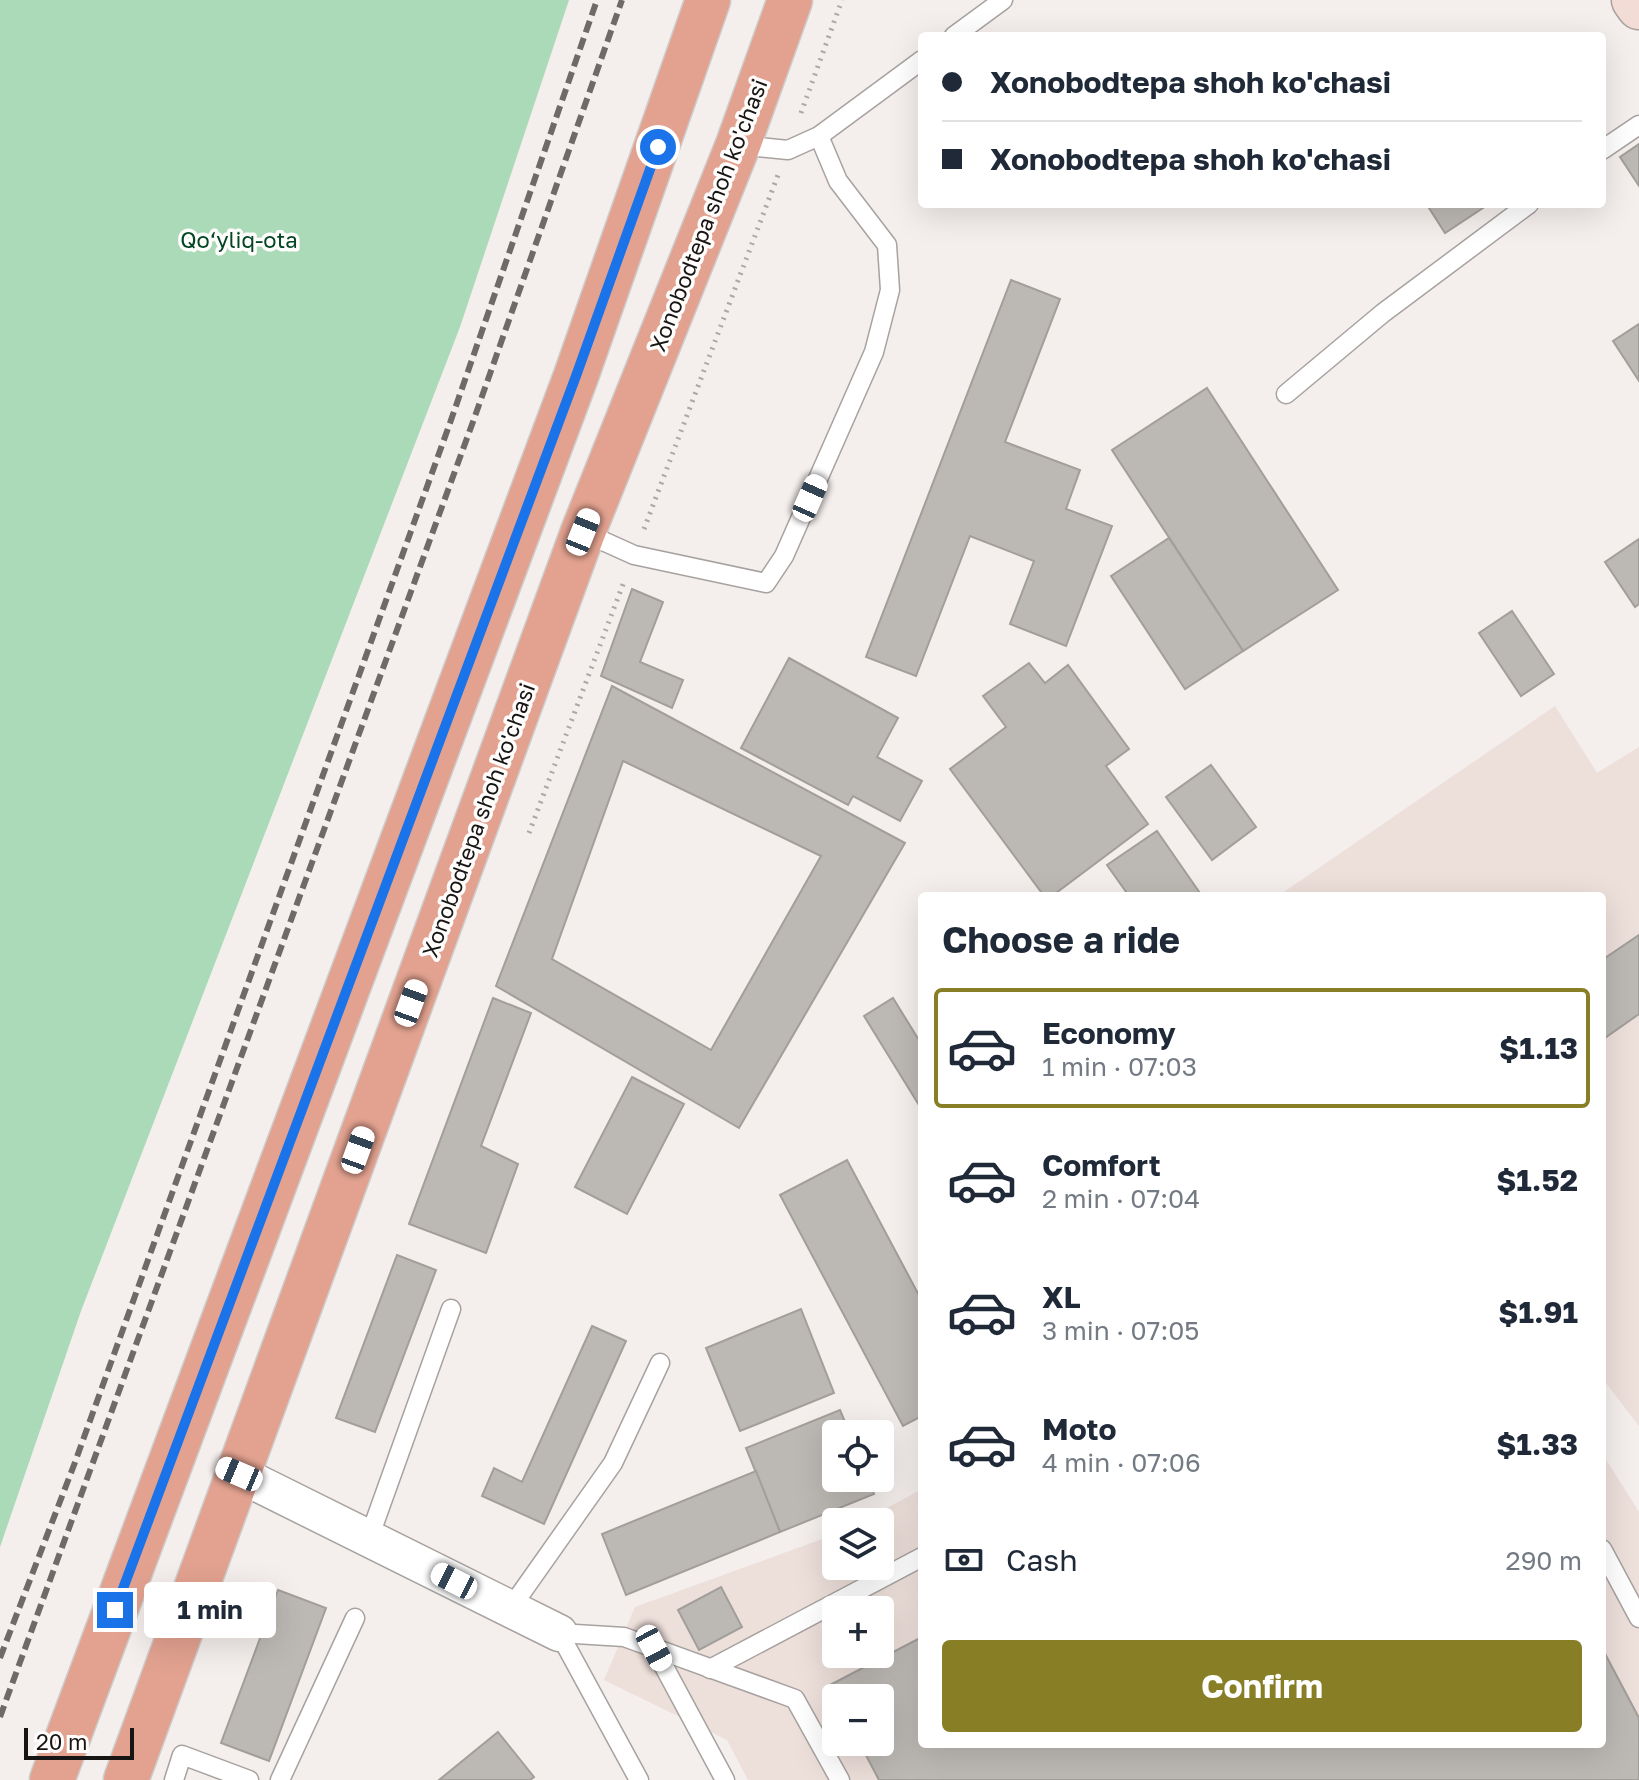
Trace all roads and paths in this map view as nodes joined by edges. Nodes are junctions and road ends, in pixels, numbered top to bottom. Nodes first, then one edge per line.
1 (708, 0) edge
2 (790, 0) edge
3 (842, 0) edge
4 (1003, 0) edge
5 (1634, 0) edge
6 (1639, 7) edge
7 (959, 32) edge
8 (918, 63) edge
9 (1639, 125) edge
10 (819, 136) junction
11 (738, 145) junction
12 (1606, 147) edge
13 (788, 150) junction
14 (1524, 208) edge
15 (1286, 394) dead end
16 (583, 532) junction
17 (634, 555) junction
18 (529, 833) dead end
19 (451, 1309) dead end
20 (660, 1363) dead end
21 (176, 1448) junction
22 (239, 1474) junction
23 (369, 1538) junction
24 (1606, 1556) edge
25 (918, 1559) edge
26 (510, 1609) junction
27 (355, 1618) dead end
28 (1639, 1618) edge
29 (559, 1633) junction
30 (654, 1648) junction
31 (710, 1669) junction
32 (52, 1780) edge
33 (126, 1780) edge
34 (174, 1780) edge
35 (249, 1780) edge
36 (280, 1780) edge
37 (639, 1780) edge
38 (725, 1780) edge
39 (840, 1780) edge

1 - 21 highway
2 - 11 highway, Xonobodtepa shoh ko'chasi
3 - 13 path
4 - 7 lane
5 - 6 main road
8 - 10 lane
9 - 12 lane
10 - 13 lane
10 - 17 lane
11 - 13 lane
11 - 16 highway, Xonobodtepa shoh ko'chasi
13 - 17 path
14 - 15 lane
16 - 17 lane
16 - 22 highway, Xonobodtepa shoh ko'chasi
17 - 18 path
19 - 23 lane
20 - 26 lane
21 - 22 highway
21 - 32 highway
22 - 23 street
22 - 33 highway, Xonobodtepa shoh ko'chasi
23 - 26 street
24 - 28 lane
25 - 31 lane
26 - 29 street
27 - 36 lane
29 - 30 lane
29 - 37 lane
30 - 31 lane
30 - 38 lane
31 - 39 lane
34 - 35 lane

